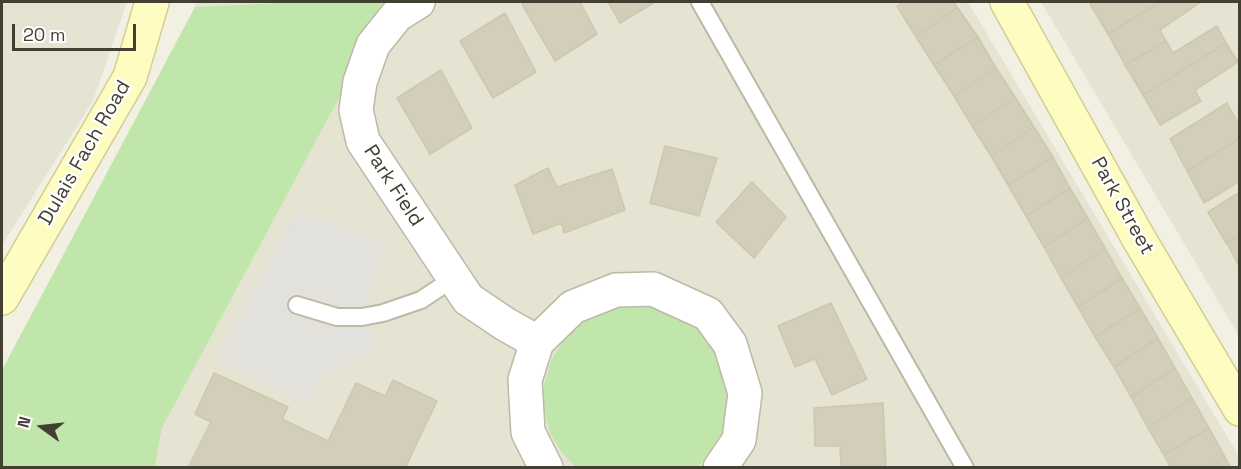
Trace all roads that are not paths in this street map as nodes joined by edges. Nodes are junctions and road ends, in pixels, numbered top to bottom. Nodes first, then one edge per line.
1 (152, 2) edge
2 (418, 2) edge
3 (700, 2) edge
4 (1007, 2) edge
5 (454, 278) junction
6 (2, 298) edge
7 (297, 304) dead end
8 (537, 342) junction
9 (1239, 409) edge
10 (546, 468) edge
11 (720, 468) edge
12 (965, 468) edge

1 - 6 main road, Dulais Fach Road
2 - 5 street, Park Field
3 - 12 lane
4 - 9 main road, Park Street
5 - 7 lane
5 - 8 street, Park Field
8 - 10 street
8 - 11 street

